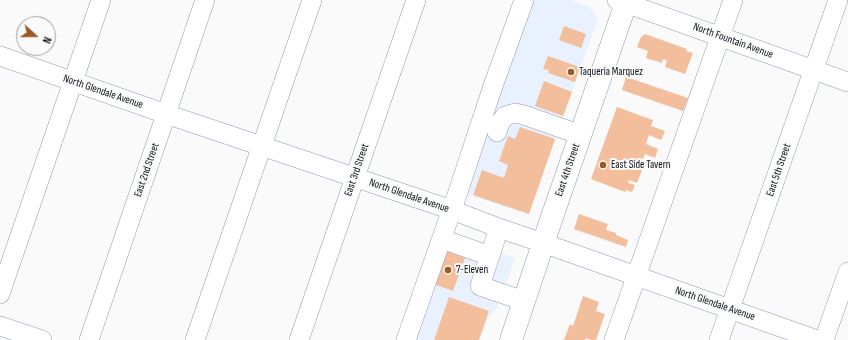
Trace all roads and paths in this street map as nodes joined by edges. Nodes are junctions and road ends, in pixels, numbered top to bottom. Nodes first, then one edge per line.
1 (101, 0) edge
2 (205, 0) edge
3 (312, 0) edge
4 (416, 0) edge
5 (524, 0) edge
6 (733, 0) edge
7 (838, 0) edge
8 (624, 1) edge
9 (720, 37) junction
10 (0, 56) edge
11 (814, 70) junction
12 (74, 82) junction
13 (848, 82) edge
14 (166, 114) junction
15 (497, 132) dead end
16 (581, 135) junction
17 (262, 146) junction
18 (354, 177) junction
19 (452, 210) junction
20 (499, 228) junction
21 (442, 239) junction
22 (543, 243) junction
23 (490, 256) junction
24 (848, 272) edge
25 (637, 277) junction
26 (0, 294) edge
27 (524, 301) junction
28 (730, 309) junction
29 (0, 326) edge
30 (42, 340) edge
31 (89, 340) edge
32 (195, 340) edge
33 (299, 340) edge
34 (406, 340) edge
35 (511, 340) edge
36 (614, 340) edge
37 (719, 340) edge
38 (817, 340) edge
39 (824, 340) edge

1 - 12 street
2 - 14 street, East 2nd Street
3 - 17 street
4 - 18 street, East 3rd Street
5 - 19 street
6 - 9 street
7 - 11 street, East 5th Street
8 - 9 street, North Fountain Avenue
8 - 16 main road, East 4th Street
9 - 11 street, North Fountain Avenue
9 - 25 street
10 - 12 street, North Glendale Avenue
11 - 13 street, North Fountain Avenue
11 - 28 street, East 5th Street
12 - 14 street, North Glendale Avenue
12 - 26 street
14 - 17 street, North Glendale Avenue
14 - 31 street, East 2nd Street
15 - 16 street
16 - 22 main road, East 4th Street
17 - 18 street, North Glendale Avenue
17 - 32 street
18 - 19 street, North Glendale Avenue
18 - 33 street, East 3rd Street
19 - 20 street, North Glendale Avenue
19 - 21 street
20 - 22 street, North Glendale Avenue
20 - 23 street
21 - 23 street
21 - 34 street
22 - 25 street, North Glendale Avenue
22 - 27 main road, East 4th Street
23 - 27 street
24 - 39 street
25 - 28 street, North Glendale Avenue
25 - 36 street
27 - 35 main road, East 4th Street
28 - 37 street, East 5th Street
28 - 38 street, North Glendale Avenue
29 - 30 street

